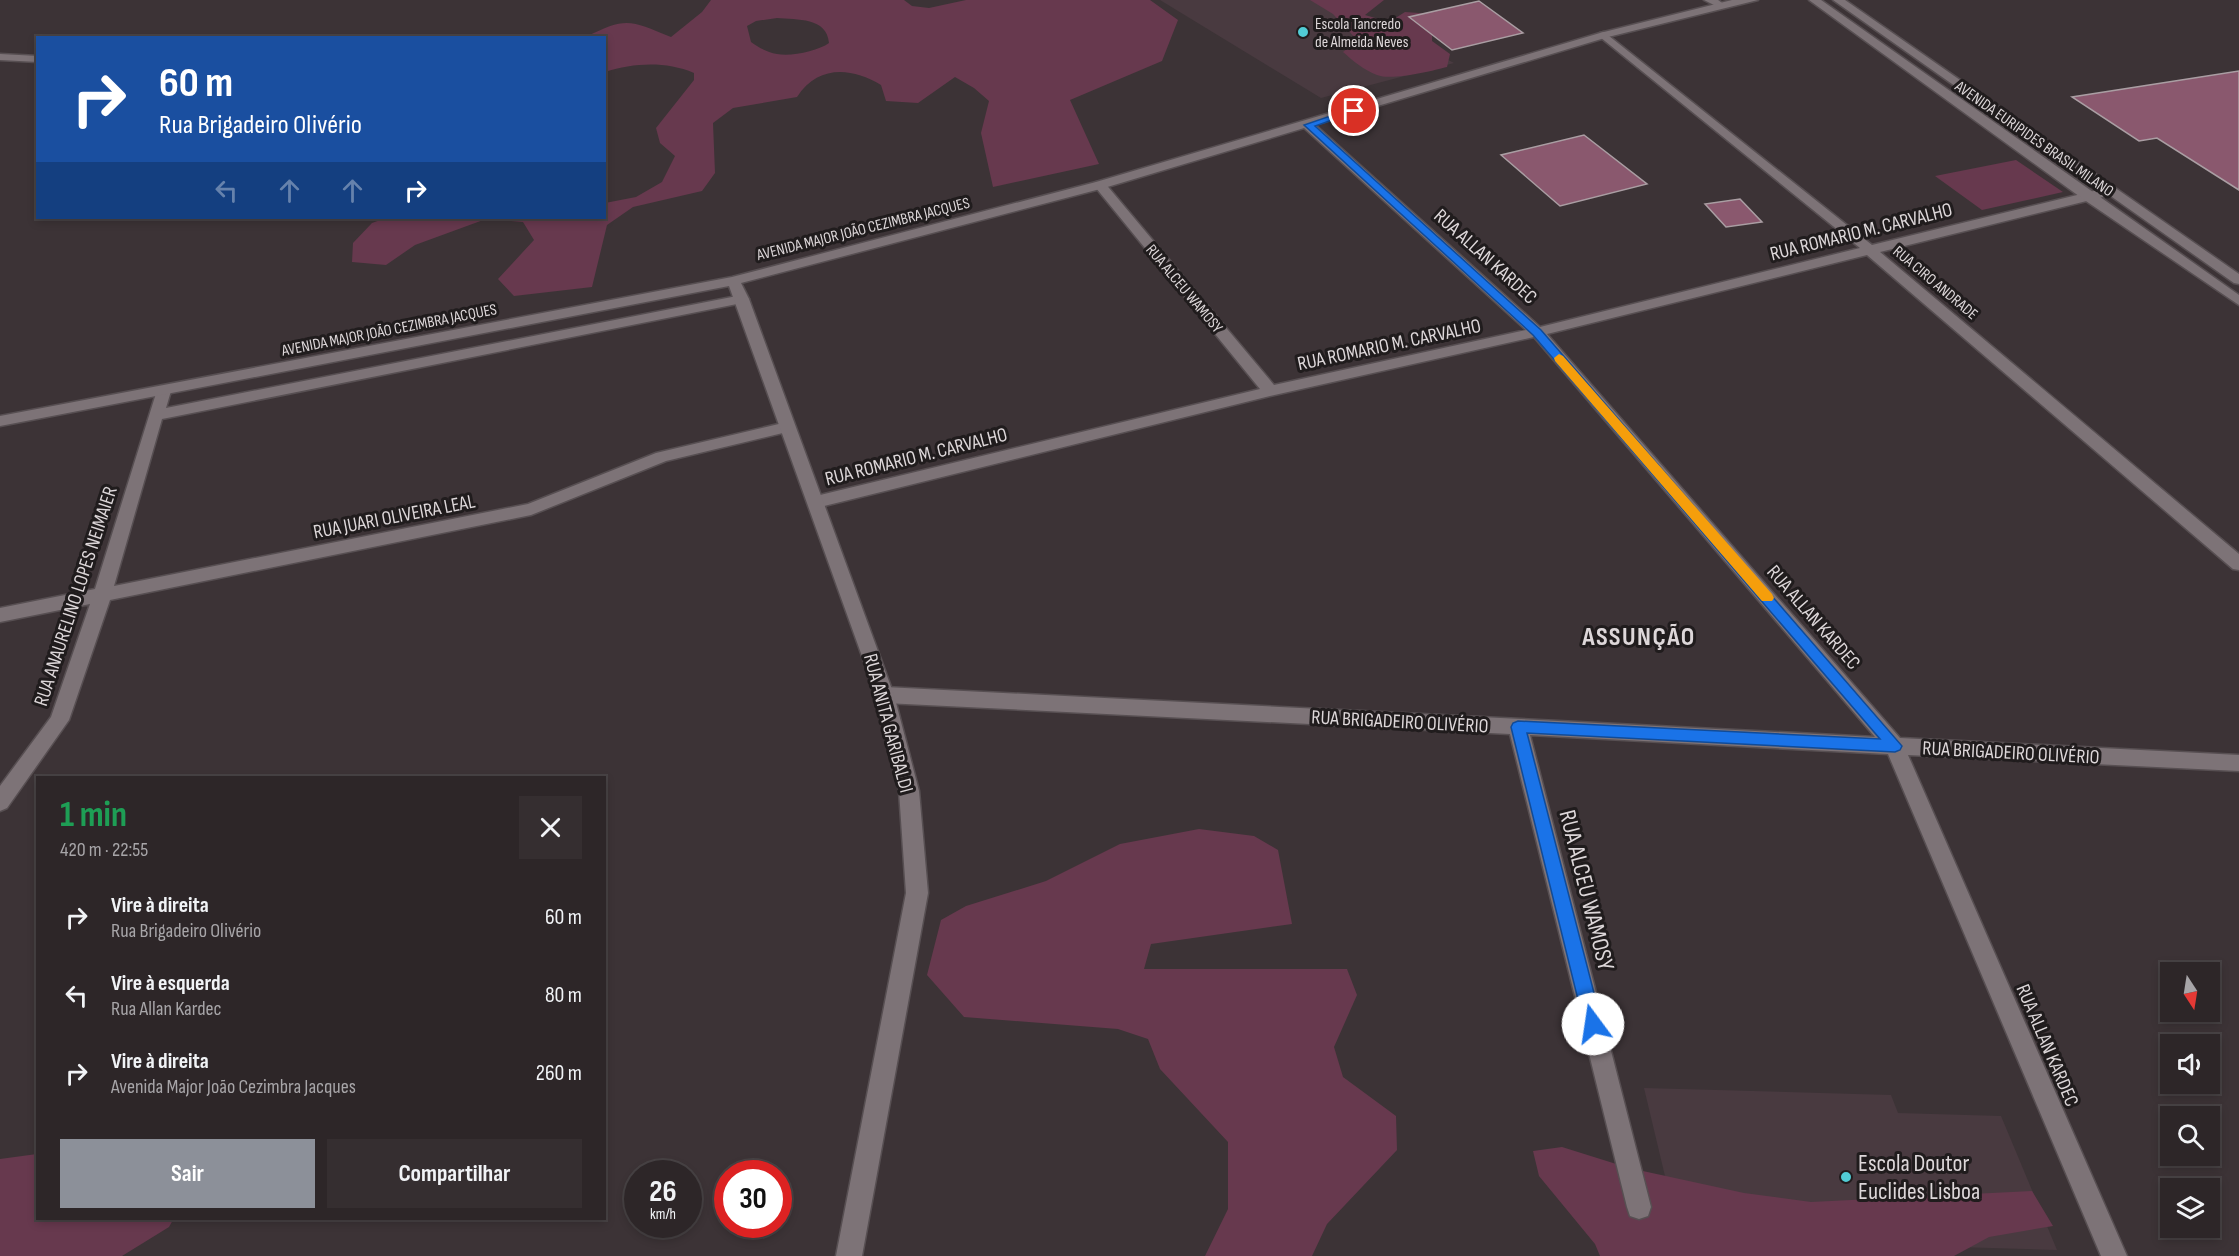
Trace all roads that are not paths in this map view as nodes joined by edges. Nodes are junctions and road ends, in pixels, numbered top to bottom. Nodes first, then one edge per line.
1 (1753, 0) edge
2 (1814, 0) edge
3 (1838, 0) edge
4 (1714, 3) edge
5 (1604, 35) junction
6 (0, 57) edge
7 (1921, 58) junction
8 (36, 59) edge
9 (1900, 62) junction
10 (1308, 125) junction
11 (2047, 147) junction
12 (2023, 150) junction
13 (1100, 185) junction
14 (2110, 191) junction
15 (2088, 196) junction
16 (1871, 251) junction
17 (2210, 259) junction
18 (2188, 265) junction
19 (2239, 280) edge
20 (733, 281) junction
21 (742, 299) junction
22 (2239, 301) edge
23 (1537, 332) junction
24 (163, 391) junction
25 (1270, 391) junction
26 (156, 416) junction
27 (0, 421) edge
28 (787, 427) junction
29 (816, 502) junction
30 (2239, 564) edge
31 (102, 596) junction
32 (0, 615) edge
33 (885, 695) junction
34 (1518, 727) junction
35 (1895, 746) junction
36 (2239, 763) edge
37 (0, 802) edge
38 (1639, 1207) dead end
39 (849, 1256) edge
40 (2114, 1256) edge

1 - 4 street, AVENIDA MAJOR JOÃO CEZIMBRA JACQUES
2 - 9 street, AVENIDA EURIPIDES BRASIL MILANO
3 - 7 street, AVENIDA EURIPIDES BRASIL MILANO
4 - 5 street, AVENIDA MAJOR JOÃO CEZIMBRA JACQUES
5 - 10 street, AVENIDA MAJOR JOÃO CEZIMBRA JACQUES
5 - 16 street, RUA CIRO ANDRADE
6 - 8 street
7 - 9 street
7 - 11 street, AVENIDA EURIPIDES BRASIL MILANO
9 - 12 street, AVENIDA EURIPIDES BRASIL MILANO
10 - 13 street, AVENIDA MAJOR JOÃO CEZIMBRA JACQUES
10 - 23 street, RUA ALLAN KARDEC
11 - 12 street
11 - 14 street, AVENIDA EURIPIDES BRASIL MILANO
12 - 15 street, AVENIDA EURIPIDES BRASIL MILANO
13 - 20 street, AVENIDA MAJOR JOÃO CEZIMBRA JACQUES
13 - 25 street, RUA ALCEU WAMOSY
14 - 15 street, RUA ROMARIO M. CARVALHO
14 - 17 street, AVENIDA EURIPIDES BRASIL MILANO
15 - 16 street, RUA ROMARIO M. CARVALHO
15 - 18 street, AVENIDA EURIPIDES BRASIL MILANO
16 - 23 street, RUA ROMARIO M. CARVALHO
16 - 30 street, RUA CIRO ANDRADE
17 - 18 street
17 - 19 street, AVENIDA EURIPIDES BRASIL MILANO
18 - 22 street, AVENIDA EURIPIDES BRASIL MILANO
20 - 21 street, RUA ANITA GARIBALDI
20 - 24 street, AVENIDA MAJOR JOÃO CEZIMBRA JACQUES
21 - 26 street
21 - 28 street, RUA ANITA GARIBALDI
23 - 25 street, RUA ROMARIO M. CARVALHO
23 - 35 street, RUA ALLAN KARDEC
24 - 26 street, RUA ANAURELINO LOPES NEIMAIER
24 - 27 street, AVENIDA MAJOR JOÃO CEZIMBRA JACQUES
25 - 29 street, RUA ROMARIO M. CARVALHO
26 - 31 street, RUA ANAURELINO LOPES NEIMAIER
28 - 29 street, RUA ANITA GARIBALDI
28 - 31 street, RUA JUARI OLIVEIRA LEAL
29 - 33 street, RUA ANITA GARIBALDI
31 - 32 street, RUA JUARI OLIVEIRA LEAL
31 - 37 street, RUA ANAURELINO LOPES NEIMAIER
33 - 34 street, RUA BRIGADEIRO OLIVÉRIO
33 - 39 street, RUA ANITA GARIBALDI
34 - 35 street, RUA BRIGADEIRO OLIVÉRIO
34 - 38 street, RUA ALCEU WAMOSY
35 - 36 street, RUA BRIGADEIRO OLIVÉRIO
35 - 40 street, RUA ALLAN KARDEC

